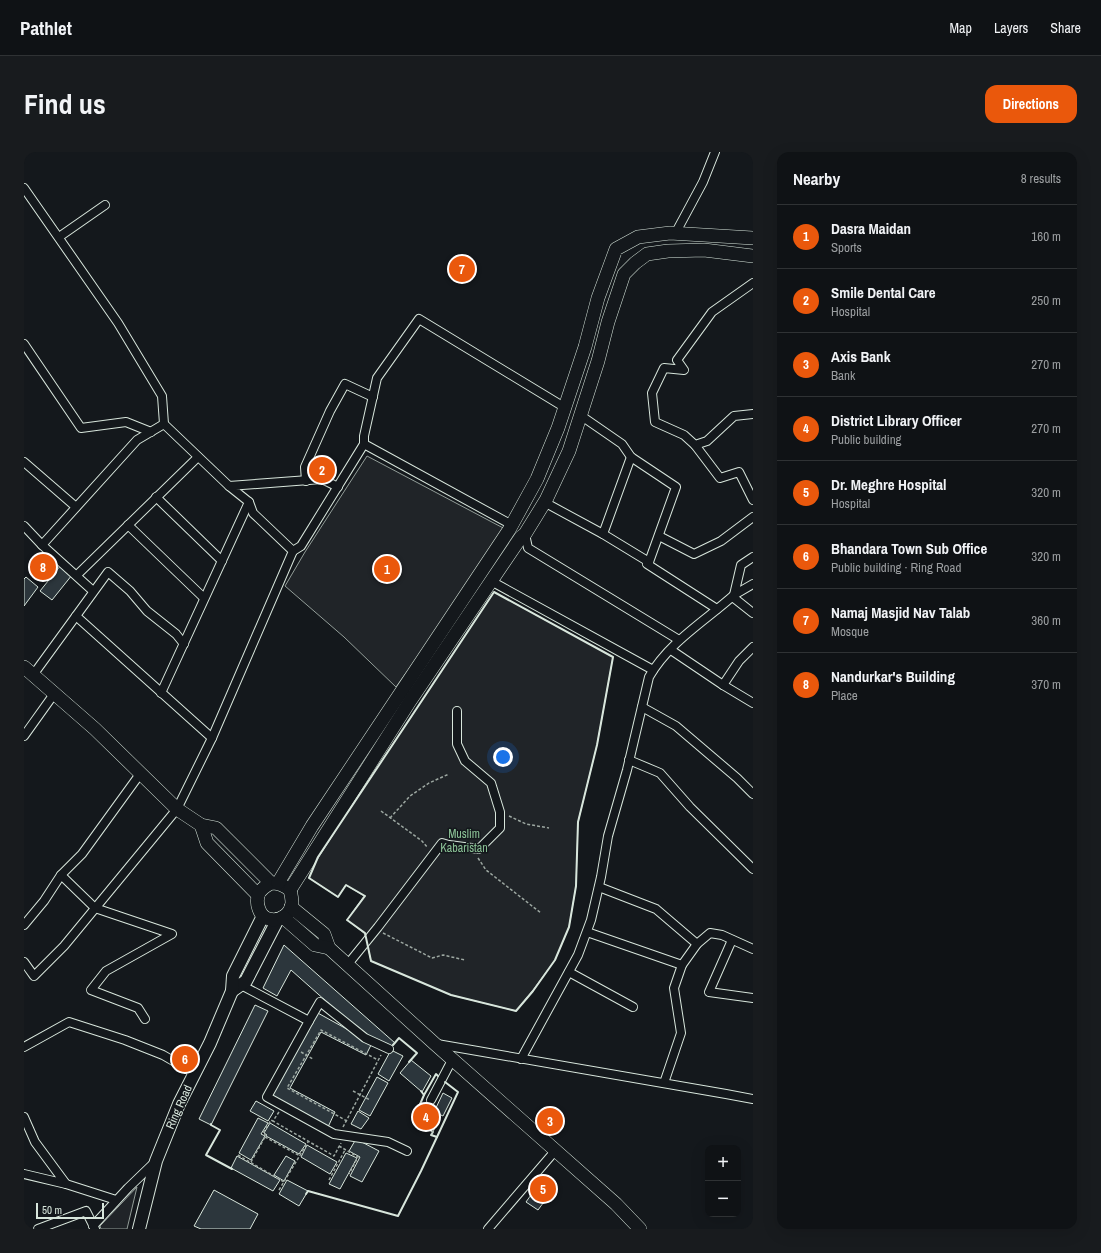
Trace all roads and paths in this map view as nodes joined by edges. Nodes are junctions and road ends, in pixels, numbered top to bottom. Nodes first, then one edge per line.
1 (715, 152) edge
2 (24, 188) edge
3 (105, 205) dead end
4 (675, 234) junction
5 (58, 237) junction
6 (753, 238) edge
7 (676, 251) junction
8 (753, 256) edge
9 (753, 283) edge
10 (595, 310) junction
11 (610, 318) junction
12 (24, 344) edge
13 (373, 397) junction
14 (564, 407) junction
15 (753, 414) edge
16 (580, 415) junction
17 (164, 424) junction
18 (151, 432) junction
19 (364, 444) junction
20 (694, 445) junction
21 (198, 457) junction
22 (631, 457) junction
23 (24, 462) edge
24 (306, 481) junction
25 (229, 486) junction
26 (338, 487) junction
27 (156, 497) junction
28 (753, 500) edge
29 (249, 502) junction
30 (544, 502) junction
31 (76, 508) junction
32 (753, 517) edge
33 (128, 525) junction
34 (512, 525) junction
35 (24, 526) edge
36 (525, 534) junction
37 (603, 534) junction
38 (659, 536) junction
39 (42, 545) junction
40 (293, 551) junction
41 (753, 557) edge
42 (222, 561) junction
43 (650, 562) junction
44 (77, 575) junction
45 (491, 581) junction
46 (753, 584) edge
47 (94, 591) junction
48 (734, 595) junction
49 (204, 598) junction
50 (717, 610) junction
51 (753, 613) edge
52 (76, 616) junction
53 (679, 640) junction
54 (184, 644) junction
55 (753, 647) edge
56 (671, 650) junction
57 (653, 670) junction
58 (29, 671) edge
59 (723, 685) junction
60 (161, 693) junction
61 (54, 694) junction
62 (753, 703) edge
63 (642, 707) junction
64 (457, 711) dead end
65 (380, 723) junction
66 (392, 730) junction
67 (24, 736) edge
68 (212, 738) junction
69 (629, 760) junction
70 (140, 774) junction
71 (449, 774) dead end
72 (753, 794) edge
73 (177, 809) junction
74 (381, 811) dead end
75 (500, 812) junction
76 (390, 818) junction
77 (201, 825) junction
78 (549, 828) dead end
79 (472, 848) junction
80 (433, 854) junction
81 (753, 869) edge
82 (61, 876) junction
83 (275, 883) junction
84 (599, 887) junction
85 (290, 890) junction
86 (258, 895) junction
87 (291, 907) junction
88 (95, 908) junction
89 (541, 913) dead end
90 (263, 916) junction
91 (281, 918) junction
92 (24, 925) edge
93 (376, 929) junction
94 (587, 932) junction
95 (732, 940) junction
96 (698, 944) junction
97 (329, 948) junction
98 (753, 949) edge
99 (465, 960) dead end
100 (24, 962) edge
101 (348, 964) junction
102 (682, 965) junction
103 (569, 972) junction
104 (236, 988) junction
105 (753, 998) edge
106 (633, 1007) dead end
107 (145, 1019) dead end
108 (309, 1021) junction
109 (435, 1044) junction
110 (24, 1047) edge
111 (294, 1048) junction
112 (387, 1049) joint
113 (306, 1055) junction
114 (313, 1059) dead end
115 (522, 1059) junction
116 (378, 1060) junction
117 (452, 1060) junction
118 (194, 1073) junction
119 (664, 1083) junction
120 (353, 1090) dead end
121 (360, 1094) junction
122 (753, 1099) edge
123 (370, 1100) dead end
124 (431, 1100) dead end
125 (283, 1105) junction
126 (24, 1117) edge
127 (347, 1120) junction
128 (273, 1122) junction
129 (342, 1135) junction
130 (265, 1137) junction
131 (308, 1141) junction
132 (339, 1146) junction
133 (345, 1150) junction
134 (407, 1151) dead end
135 (555, 1151) junction
136 (238, 1155) dead end
137 (300, 1156) junction
138 (156, 1161) junction
139 (250, 1162) junction
140 (24, 1174) edge
141 (349, 1174) dead end
142 (329, 1180) dead end
143 (284, 1182) junction
144 (66, 1184) junction
145 (279, 1190) dead end
146 (116, 1200) junction
147 (94, 1228) edge
148 (38, 1229) edge
149 (139, 1229) edge
150 (488, 1229) edge
151 (640, 1229) edge

1 - 4 street
2 - 5 street
3 - 5 street
4 - 6 main road
4 - 7 main road
4 - 10 main road
5 - 17 street
7 - 8 main road
7 - 11 main road
9 - 20 street
10 - 11 main road
10 - 14 main road
11 - 16 main road
12 - 18 street
13 - 14 street
13 - 19 street
13 - 24 street
14 - 16 main road
14 - 34 main road
15 - 20 street
16 - 22 street
16 - 30 main road
17 - 18 street
17 - 21 street
18 - 31 street
19 - 26 street
19 - 34 street
20 - 28 street
21 - 25 street
21 - 27 street
22 - 37 street
22 - 38 street
23 - 31 street
24 - 25 street
24 - 26 street
25 - 29 street
26 - 40 street
27 - 33 street
27 - 42 street
29 - 40 street
29 - 42 street
30 - 36 main road
30 - 37 street
31 - 39 street
32 - 38 street
33 - 44 street
33 - 49 street
34 - 36 main road
34 - 65 main road
35 - 39 street
36 - 45 main road
36 - 53 street
37 - 43 street
38 - 43 street
39 - 44 street
40 - 68 street
41 - 48 street
42 - 49 street
43 - 50 street
44 - 47 street
45 - 57 street
45 - 66 main road
46 - 48 street
47 - 52 street
47 - 54 street
48 - 50 street
48 - 51 street
49 - 54 street
50 - 53 street
52 - 58 street
52 - 60 street
53 - 56 street
54 - 60 street
55 - 59 street
56 - 57 street
56 - 59 street
57 - 63 street
58 - 61 main road
59 - 62 street
60 - 68 street
61 - 67 street
61 - 70 main road
63 - 69 street
63 - 72 street
64 - 75 street
65 - 66 main road
65 - 83 main road
66 - 85 main road
68 - 73 street
69 - 81 street
69 - 84 street
70 - 73 main road
70 - 82 street
71 - 76 path
73 - 77 main road
73 - 88 street
74 - 76 path
75 - 78 path
75 - 79 street
76 - 80 path
77 - 83 main road
77 - 86 main road
79 - 80 street
79 - 89 path
80 - 93 street
82 - 88 street
82 - 92 street
83 - 85 main road
83 - 86 main road
84 - 94 street
84 - 96 street
85 - 87 main road
86 - 90 main road
87 - 91 main road
87 - 97 main road
88 - 100 street
88 - 107 street
90 - 91 main road
90 - 104 street, Ring Road
91 - 97 main road
91 - 104 street, Ring Road
93 - 99 path
93 - 101 street
94 - 102 street
94 - 103 street
95 - 96 street
95 - 98 street
95 - 105 street
96 - 102 street
97 - 101 main road
101 - 109 main road
102 - 119 street
103 - 106 street
103 - 115 street
104 - 108 street
104 - 118 street, Ring Road
108 - 111 street
108 - 112 street
109 - 115 street
109 - 117 main road
110 - 118 street
111 - 113 path
111 - 125 street
112 - 116 path
113 - 114 path
113 - 116 path
113 - 127 path
115 - 119 street
116 - 121 path
117 - 124 street
117 - 135 main road
118 - 138 street, Ring Road
119 - 122 street
120 - 121 path
121 - 123 path
121 - 127 path
125 - 128 path
125 - 129 street
126 - 144 street
127 - 129 path
128 - 130 path
128 - 131 path
129 - 132 path
129 - 134 street
130 - 137 path
130 - 139 path
131 - 132 path
131 - 137 path
132 - 133 path
133 - 141 path
133 - 142 path
135 - 150 street
135 - 151 main road
136 - 139 path
137 - 143 path
138 - 146 street
138 - 149 street, Ring Road
139 - 143 path
140 - 144 street
143 - 145 path
144 - 146 street
146 - 147 street
147 - 148 street

